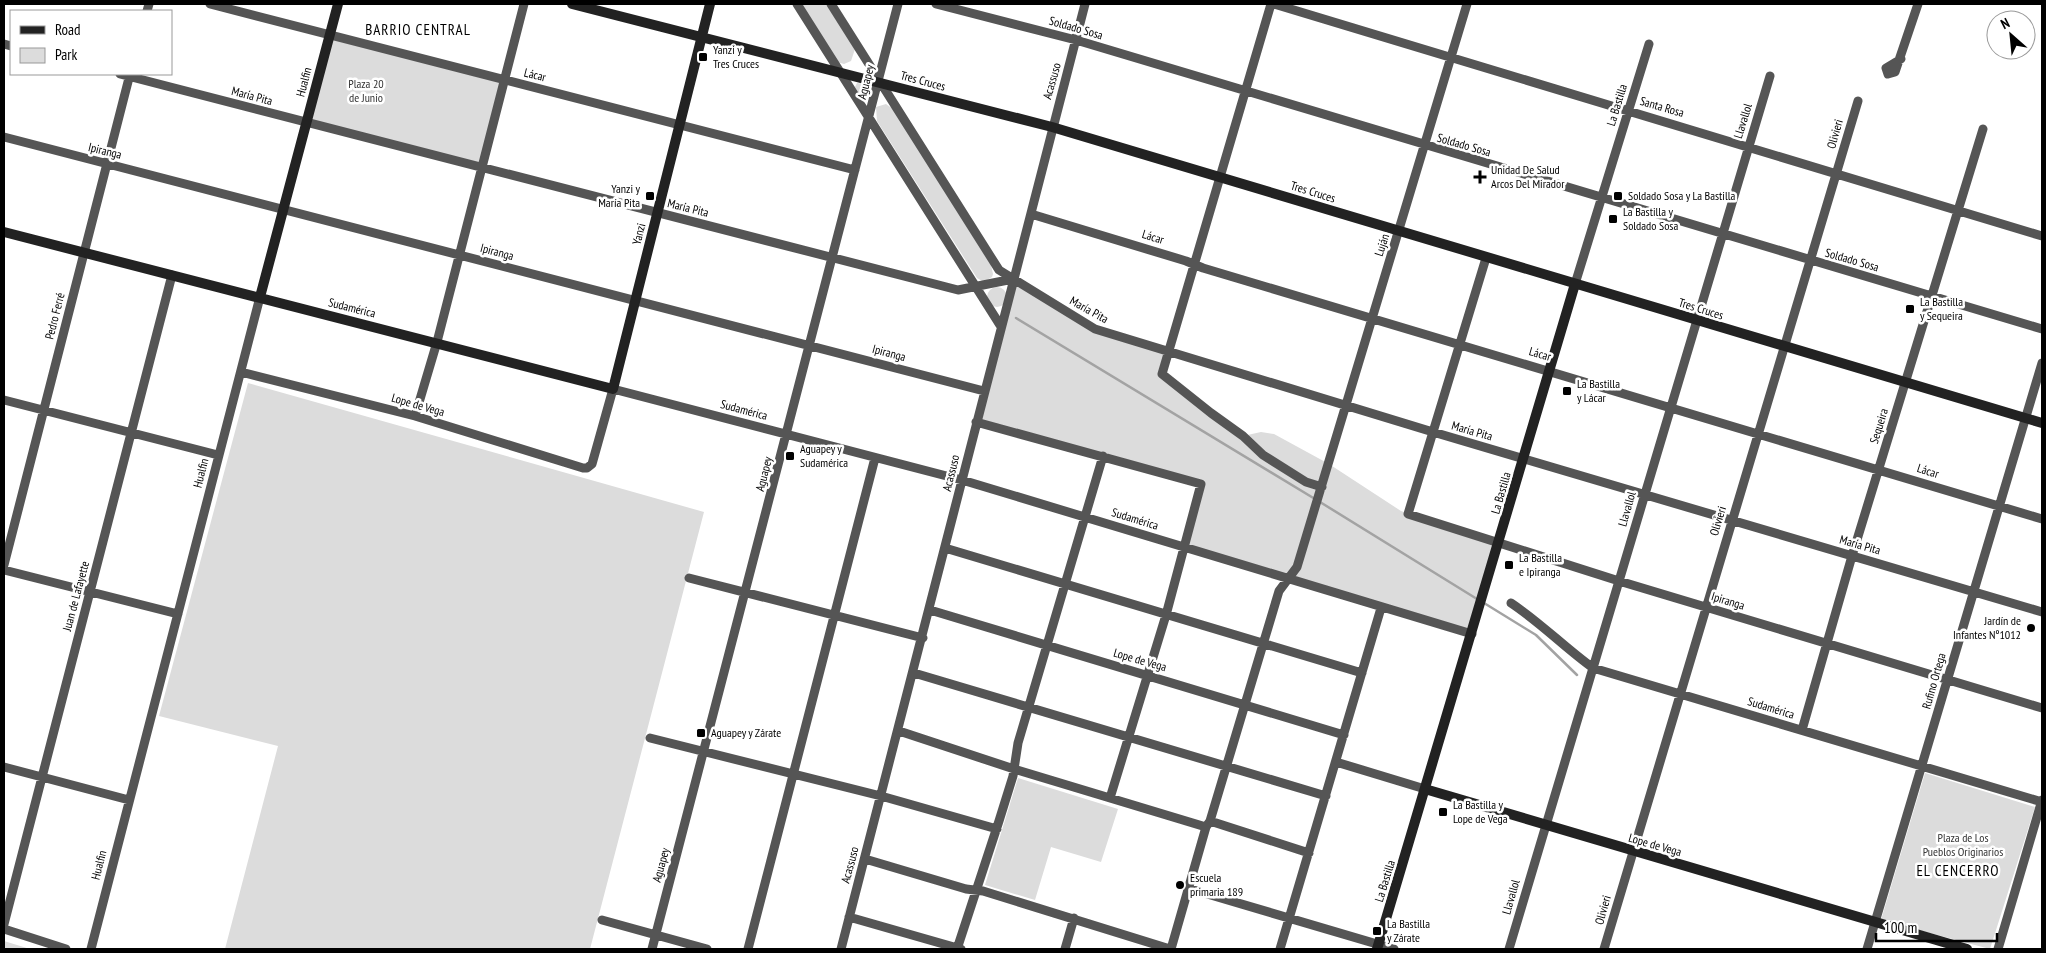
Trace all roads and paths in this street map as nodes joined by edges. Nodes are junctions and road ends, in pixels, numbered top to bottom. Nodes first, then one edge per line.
1 (210, 4) edge
2 (338, 4) edge
3 (524, 4) edge
4 (572, 4) edge
5 (710, 4) edge
6 (797, 4) edge
7 (831, 4) edge
8 (898, 4) edge
9 (936, 4) edge
10 (1085, 4) edge
11 (1273, 4) edge
12 (1467, 4) edge
13 (1918, 4) edge
14 (330, 34) junction
15 (702, 38) junction
16 (1076, 40) junction
17 (1648, 44) dead end
18 (1451, 58) junction
19 (1901, 59) dead end
20 (841, 72) junction
21 (130, 75) edge
22 (1770, 76) dead end
23 (505, 80) junction
24 (879, 82) junction
25 (1246, 92) junction
26 (1858, 101) dead end
27 (1628, 110) junction
28 (869, 119) junction
29 (306, 123) junction
30 (679, 124) junction
31 (1052, 127) junction
32 (1983, 129) dead end
33 (4, 138) edge
34 (1749, 145) junction
35 (1424, 146) junction
36 (108, 164) junction
37 (483, 168) junction
38 (855, 170) junction
39 (1836, 174) junction
40 (1222, 177) junction
41 (1602, 198) junction
42 (283, 209) junction
43 (1957, 210) junction
44 (657, 212) junction
45 (1031, 214) junction
46 (4, 232) edge
47 (1399, 232) junction
48 (1722, 233) junction
49 (2042, 236) edge
50 (84, 253) junction
51 (460, 255) junction
52 (833, 258) junction
53 (1486, 258) junction
54 (1811, 261) junction
55 (1195, 265) junction
56 (172, 275) junction
57 (1014, 279) junction
58 (1575, 284) junction
59 (978, 288) junction
60 (1931, 296) junction
61 (260, 298) junction
62 (635, 301) junction
63 (1372, 318) junction
64 (1696, 321) junction
65 (1000, 325) junction
66 (2042, 329) edge
67 (437, 342) junction
68 (810, 344) junction
69 (1461, 345) junction
70 (1785, 347) junction
71 (1170, 352) junction
72 (2042, 363) edge
73 (1549, 370) junction
74 (241, 372) junction
75 (1906, 383) junction
76 (613, 389) junction
77 (984, 391) junction
78 (4, 400) edge
79 (1347, 405) junction
80 (1671, 408) junction
81 (44, 410) junction
82 (415, 416) junction
83 (2026, 418) junction
84 (976, 422) junction
85 (2042, 423) edge
86 (1433, 432) junction
87 (132, 433) junction
88 (1758, 433) junction
89 (787, 435) junction
90 (218, 455) junction
91 (1103, 456) junction
92 (875, 458) junction
93 (1524, 459) junction
94 (587, 468) joint
95 (1879, 469) junction
96 (962, 480) junction
97 (1321, 490) junction
98 (1644, 494) junction
99 (1998, 507) junction
100 (1084, 517) junction
101 (2042, 519) edge
102 (1731, 521) junction
103 (1499, 544) junction
104 (1184, 547) junction
105 (945, 548) junction
106 (1852, 556) junction
107 (4, 565) edge
108 (4, 570) edge
109 (689, 578) dead end
110 (1288, 580) junction
111 (1618, 581) junction
112 (1066, 585) junction
113 (90, 592) junction
114 (1973, 592) junction
115 (746, 593) junction
116 (1511, 603) dead end
117 (1706, 607) junction
118 (1381, 608) junction
119 (930, 610) junction
120 (2042, 612) edge
121 (178, 614) junction
122 (834, 614) junction
123 (1166, 615) junction
124 (1472, 634) junction
125 (923, 638) junction
126 (1263, 643) junction
127 (1826, 644) junction
128 (1047, 646) junction
129 (1592, 668) junction
130 (914, 673) junction
131 (1362, 673) junction
132 (1147, 675) junction
133 (1947, 681) junction
134 (1680, 694) junction
135 (1245, 704) junction
136 (1030, 708) junction
137 (2042, 708) edge
138 (899, 730) junction
139 (1802, 730) junction
140 (1344, 734) junction
141 (1129, 737) junction
142 (650, 738) dead end
143 (704, 751) junction
144 (1336, 762) junction
145 (1922, 766) junction
146 (4, 767) edge
147 (1226, 767) junction
148 (1014, 769) junction
149 (793, 773) junction
150 (42, 777) junction
151 (1426, 789) junction
152 (881, 796) junction
153 (1326, 796) junction
154 (1110, 798) junction
155 (129, 800) junction
156 (2042, 801) edge
157 (1208, 824) junction
158 (1545, 826) junction
159 (997, 829) junction
160 (1633, 851) junction
161 (1309, 853) junction
162 (865, 859) junction
163 (1187, 888) junction
164 (976, 891) junction
165 (849, 916) junction
166 (1074, 918) junction
167 (1289, 918) junction
168 (602, 920) dead end
169 (1875, 922) junction
170 (4, 924) edge
171 (4, 930) edge
172 (656, 936) junction
173 (1378, 947) edge
174 (66, 949) edge
175 (90, 949) edge
176 (652, 949) edge
177 (707, 949) edge
178 (748, 949) edge
179 (841, 949) edge
180 (958, 949) edge
181 (1065, 949) edge
182 (1171, 949) edge
183 (1280, 949) edge
184 (1394, 949) edge
185 (1509, 949) edge
186 (1604, 949) edge
187 (1867, 949) edge
188 (1967, 949) edge
189 (1998, 949) edge

1 - 14 street, Lácar
2 - 14 street, Hualfin
3 - 23 street
4 - 15 street, Tres Cruces
5 - 15 street, Yanzi
6 - 20 street
7 - 24 street
8 - 24 street, Aguapey
9 - 16 street, Soldado Sosa
10 - 16 street, Acassuso
11 - 18 street, Santa Rosa
11 - 25 street
12 - 18 street, Luján
13 - 19 street
14 - 23 street, Lácar
14 - 29 street, Hualfin
15 - 20 street, Tres Cruces
15 - 30 street, Yanzi
16 - 25 street, Soldado Sosa
16 - 31 street, Acassuso
17 - 27 street, La Bastilla
18 - 27 street, Santa Rosa
18 - 35 street, Luján
20 - 24 street, Tres Cruces
20 - 28 street
21 - 29 street, María Pita
21 - 36 street, Pedro Ferré
22 - 34 street, Llavallol
23 - 30 street, Lácar
23 - 37 street
24 - 28 street, Aguapey
24 - 31 street, Tres Cruces
24 - 57 street
25 - 35 street, Soldado Sosa
25 - 40 street
26 - 39 street, Olivieri
27 - 34 street, Santa Rosa
27 - 41 street, La Bastilla
28 - 38 street, Aguapey
28 - 59 street
29 - 37 street, María Pita
29 - 42 street, Hualfin
30 - 38 street, Lácar
30 - 44 street, Yanzi
31 - 40 street, Tres Cruces
31 - 45 street, Acassuso
32 - 43 street, Sequeira
33 - 36 street, Ipiranga
34 - 39 street, Santa Rosa
34 - 48 street, Llavallol
35 - 41 street, Soldado Sosa
35 - 47 street, Luján
36 - 42 street, Ipiranga
36 - 50 street, Pedro Ferré
37 - 44 street, María Pita
37 - 51 street
38 - 52 street, Aguapey
39 - 43 street, Santa Rosa
39 - 54 street, Olivieri
40 - 47 street, Tres Cruces
40 - 55 street
41 - 48 street, Soldado Sosa
41 - 58 street, La Bastilla
42 - 51 street, Ipiranga
42 - 61 street, Hualfin
43 - 49 street, Santa Rosa
43 - 60 street, Sequeira
44 - 52 street, María Pita
44 - 62 street, Yanzi
45 - 55 street, Lácar
45 - 57 street, Acassuso
46 - 50 street, Sudamérica
47 - 53 street, Tres Cruces
47 - 63 street, Luján
48 - 54 street, Soldado Sosa
48 - 64 street, Llavallol
50 - 56 street, Sudamérica
50 - 81 street, Pedro Ferré
51 - 62 street, Ipiranga
51 - 67 street
52 - 59 street, María Pita
52 - 68 street, Aguapey
53 - 58 street, Tres Cruces
53 - 69 street
54 - 60 street, Soldado Sosa
54 - 70 street, Olivieri
55 - 63 street, Lácar
55 - 71 street
56 - 61 street, Sudamérica
56 - 87 street, Juan de Lafayette
57 - 59 street, María Pita
57 - 65 street, Acassuso
57 - 71 street, María Pita
58 - 64 street, Tres Cruces
58 - 73 street, La Bastilla
59 - 65 street
60 - 66 street, Soldado Sosa
60 - 75 street, Sequeira
61 - 67 street, Sudamérica
61 - 74 street, Hualfin
62 - 68 street, Ipiranga
62 - 76 street, Yanzi
63 - 69 street, Lácar
63 - 79 street, Luján
64 - 70 street, Tres Cruces
64 - 80 street, Llavallol
65 - 77 street, Acassuso
67 - 76 street, Sudamérica
67 - 82 street
68 - 77 street, Ipiranga
68 - 89 street, Aguapey
69 - 73 street, Lácar
69 - 86 street
70 - 75 street, Tres Cruces
70 - 88 street, Olivieri
71 - 79 street, María Pita
71 - 97 street
72 - 83 street, Rufino Ortega
73 - 80 street, Lácar
73 - 93 street, La Bastilla
74 - 82 street, Lope de Vega
74 - 90 street, Hualfin
75 - 83 street, Tres Cruces
75 - 95 street, Sequeira
76 - 89 street, Sudamérica
76 - 94 street, Yanzi
77 - 84 street, Acassuso
78 - 81 street
79 - 86 street, María Pita
79 - 97 street, Luján
80 - 88 street, Lácar
80 - 98 street, Llavallol
81 - 87 street
81 - 107 street, Pedro Ferré
82 - 94 street, Lope de Vega
83 - 85 street, Tres Cruces
83 - 99 street, Rufino Ortega
84 - 91 street
84 - 96 street, Acassuso
86 - 93 street, María Pita
86 - 103 street, Ipiranga
87 - 90 street
87 - 113 street, Juan de Lafayette
88 - 95 street, Lácar
88 - 102 street, Olivieri
89 - 92 street, Sudamérica
89 - 115 street, Aguapey
90 - 121 street, Hualfin
91 - 100 street
91 - 104 street
92 - 96 street, Sudamérica
92 - 122 street
93 - 98 street, María Pita
93 - 103 street, La Bastilla
95 - 99 street, Lácar
95 - 106 street, Sequeira
96 - 100 street, Sudamérica
96 - 105 street, Acassuso
97 - 110 street, Luján
98 - 102 street, María Pita
98 - 111 street, Llavallol
99 - 101 street, Lácar
99 - 114 street, Rufino Ortega
100 - 104 street, Sudamérica
100 - 112 street
102 - 106 street, María Pita
102 - 117 street, Olivieri
103 - 111 street, Ipiranga
103 - 124 street, La Bastilla
104 - 110 street, Sudamérica
104 - 123 street
105 - 112 street
105 - 119 street, Acassuso
106 - 114 street, María Pita
106 - 127 street, Sequeira
108 - 113 street
109 - 115 street
110 - 118 street, Sudamérica
110 - 126 street
111 - 117 street, Ipiranga
111 - 129 street, Llavallol
112 - 123 street
112 - 128 street
113 - 121 street
113 - 150 street, Juan de Lafayette
114 - 120 street, María Pita
114 - 133 street, Rufino Ortega
115 - 122 street
115 - 143 street, Aguapey
116 - 129 street, Sudamérica
117 - 127 street, Ipiranga
117 - 134 street, Olivieri
118 - 124 street, Sudamérica
118 - 131 street
119 - 125 street, Acassuso
119 - 128 street, Lope de Vega
121 - 155 street, Hualfin
122 - 125 street
122 - 149 street
123 - 126 street
123 - 132 street
124 - 151 street, La Bastilla
125 - 130 street, Acassuso
126 - 131 street
126 - 135 street
127 - 133 street, Ipiranga
127 - 139 street, Sequeira
128 - 132 street, Lope de Vega
128 - 136 street
129 - 134 street, Sudamérica
129 - 158 street, Llavallol
130 - 136 street
130 - 138 street, Acassuso
131 - 140 street
132 - 135 street, Lope de Vega
132 - 141 street
133 - 137 street, Ipiranga
133 - 145 street, Rufino Ortega
134 - 139 street, Sudamérica
134 - 160 street, Olivieri
135 - 140 street, Lope de Vega
135 - 147 street
136 - 141 street
136 - 148 street
138 - 148 street
138 - 152 street, Acassuso
139 - 145 street, Sudamérica
140 - 144 street
141 - 147 street
141 - 154 street
142 - 143 street
143 - 149 street
143 - 172 street, Aguapey
144 - 151 street, Lope de Vega
144 - 153 street
145 - 156 street, Sudamérica
145 - 169 street, Rufino Ortega
146 - 150 street
147 - 153 street
147 - 157 street
148 - 154 street
148 - 159 street
149 - 152 street
149 - 178 street
150 - 155 street
150 - 170 street, Juan de Lafayette
151 - 158 street, Lope de Vega
151 - 173 street, La Bastilla
152 - 159 street
152 - 162 street, Acassuso
153 - 161 street
154 - 157 street
155 - 175 street, Hualfin
156 - 189 street
157 - 161 street
157 - 163 street
158 - 160 street, Lope de Vega
158 - 185 street, Llavallol
159 - 164 street
160 - 169 street, Lope de Vega
160 - 186 street, Olivieri
161 - 167 street
162 - 164 street
162 - 165 street, Acassuso
163 - 167 street
163 - 182 street
164 - 166 street
164 - 180 street
165 - 179 street, Acassuso
165 - 180 street
166 - 181 street
166 - 182 street
167 - 173 street
167 - 183 street
168 - 172 street
169 - 187 street, Rufino Ortega
169 - 188 street, Lope de Vega
171 - 174 street
172 - 176 street, Aguapey
172 - 177 street
173 - 184 street

